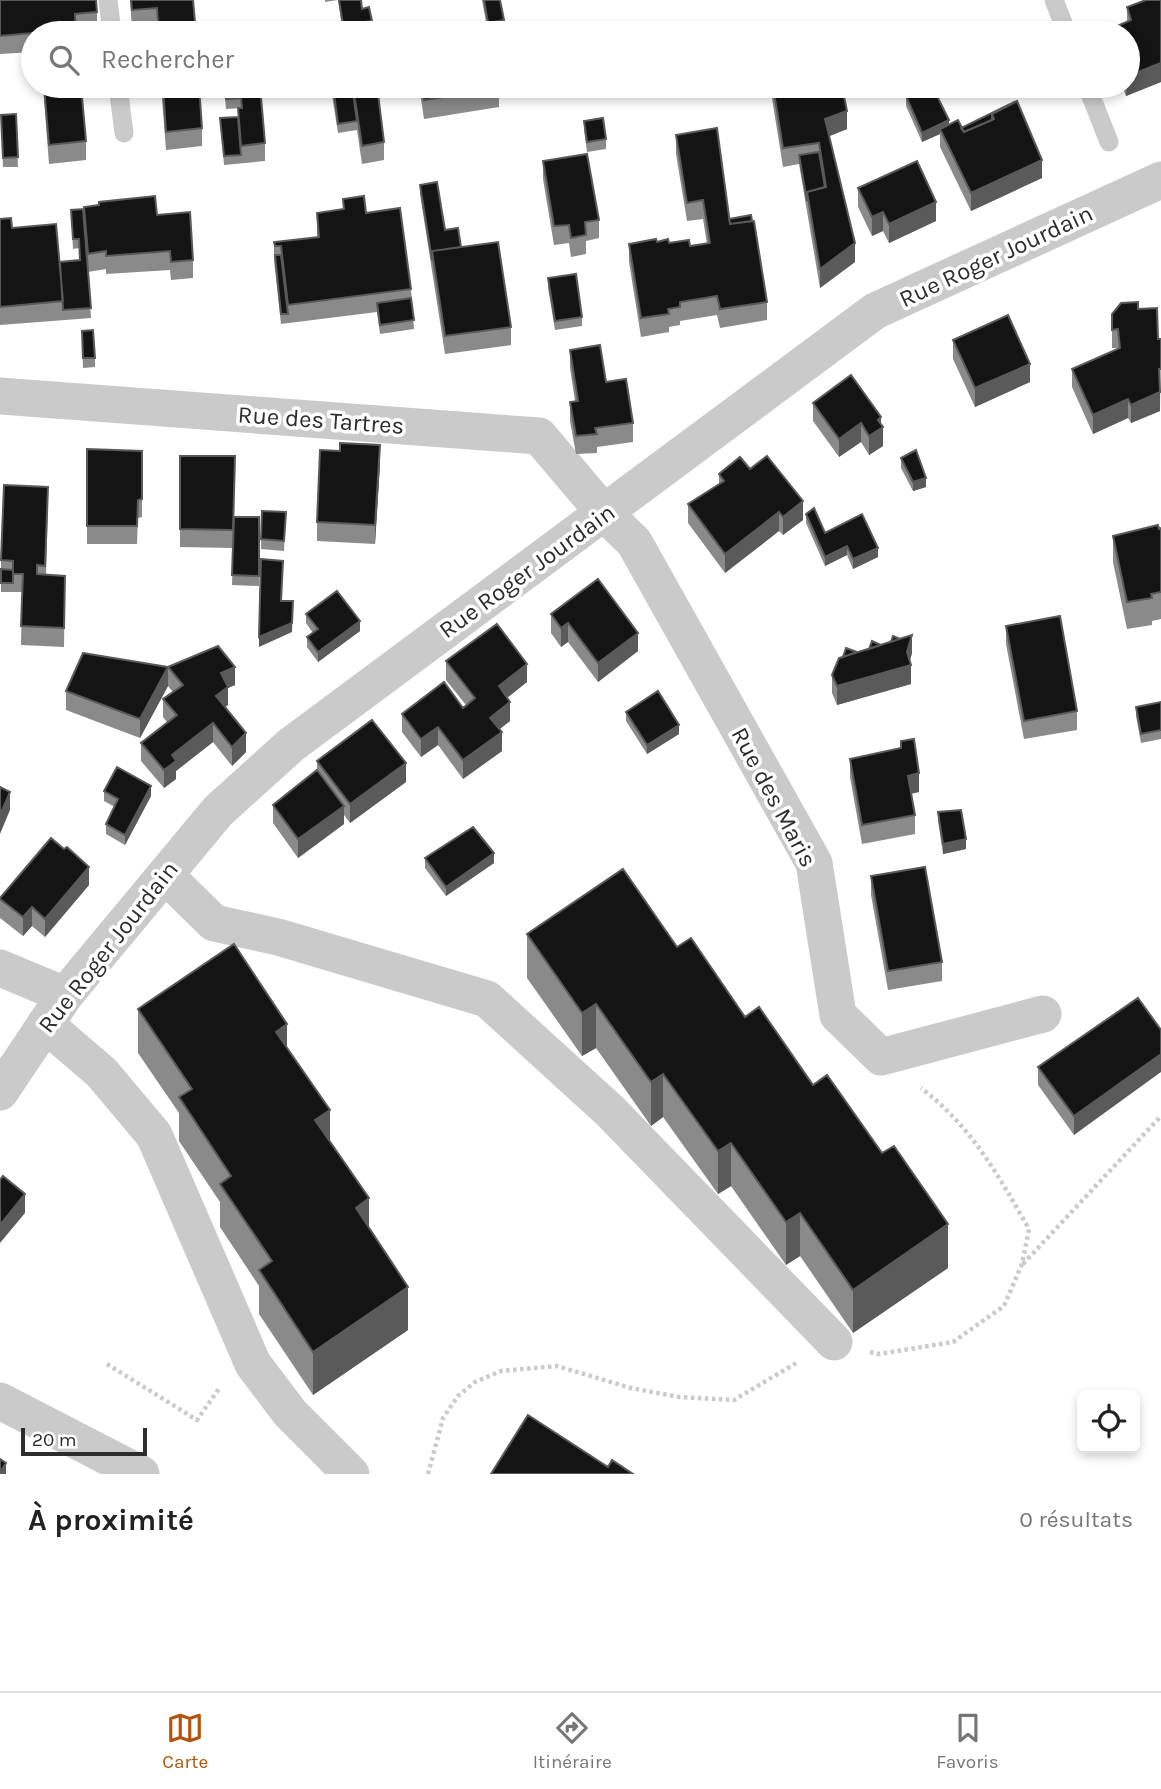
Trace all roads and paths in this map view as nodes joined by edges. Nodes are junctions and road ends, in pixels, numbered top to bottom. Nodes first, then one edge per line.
1 (108, 0) edge
2 (1054, 0) edge
3 (111, 21) edge
4 (1062, 21) edge
5 (120, 98) edge
6 (1092, 98) edge
7 (124, 133) dead end
8 (1109, 142) dead end
9 (1161, 180) edge
10 (0, 396) edge
11 (606, 514) junction
12 (165, 874) junction
13 (0, 968) edge
14 (55, 1009) junction
15 (1043, 1014) dead end
16 (881, 1057) junction
17 (0, 1093) edge
18 (1161, 1116) edge
19 (1023, 1264) junction
20 (834, 1342) junction
21 (247, 1349) junction
22 (107, 1364) dead end
23 (0, 1401) edge
24 (141, 1474) edge
25 (351, 1474) edge
26 (428, 1474) edge

1 - 3 lane
2 - 4 lane
5 - 7 lane
6 - 8 lane
9 - 11 street, Rue Roger Jourdain
10 - 11 street, Rue des Tartres
11 - 12 street, Rue Roger Jourdain
11 - 16 street, Rue des Maris
12 - 14 street, Rue Roger Jourdain
12 - 20 street
13 - 14 street
14 - 17 street, Rue Roger Jourdain
14 - 21 street
15 - 16 street
16 - 19 path
18 - 19 path
19 - 20 path
20 - 26 path
21 - 22 path
21 - 25 street
23 - 24 street

